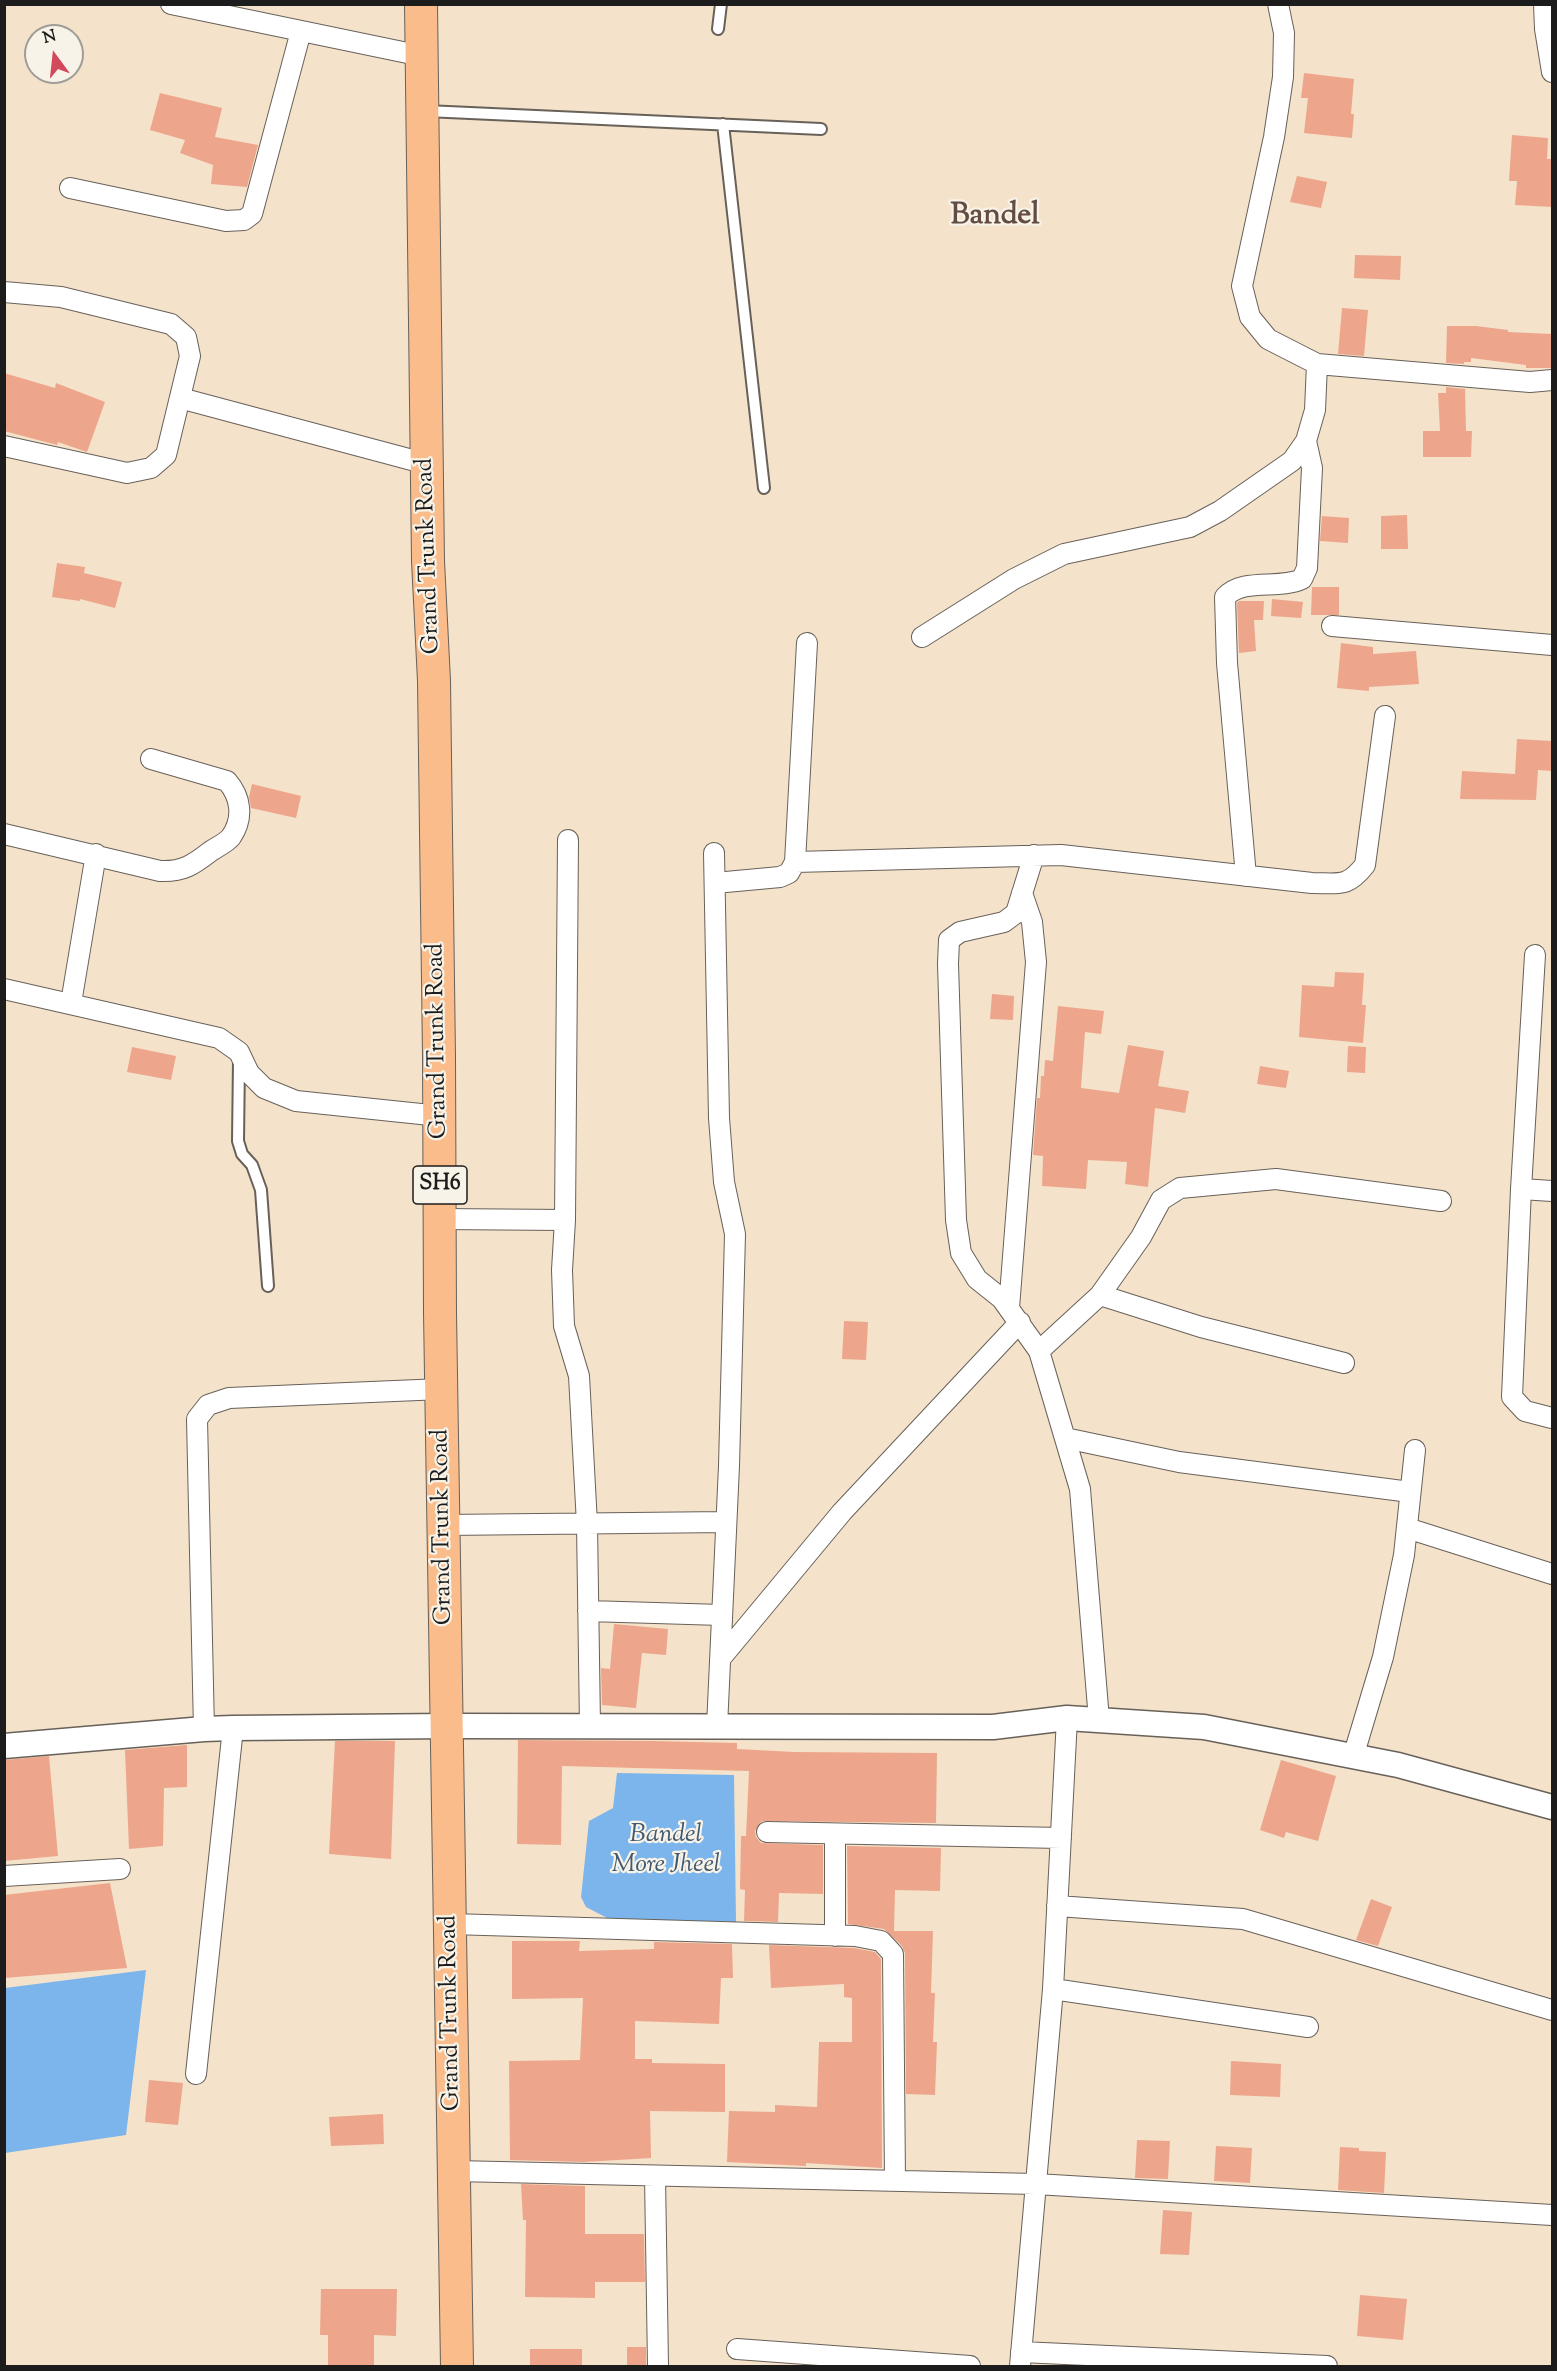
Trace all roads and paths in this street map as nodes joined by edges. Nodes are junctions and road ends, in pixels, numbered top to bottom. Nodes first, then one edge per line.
1 (171, 4) edge
2 (421, 4) edge
3 (721, 4) edge
4 (1278, 4) edge
5 (1545, 4) edge
6 (718, 29) dead end
7 (301, 31) junction
8 (422, 56) junction
9 (1552, 72) edge
10 (423, 111) junction
11 (723, 124) junction
12 (821, 129) dead end
13 (70, 188) dead end
14 (4, 292) edge
15 (1317, 364) junction
16 (1552, 380) edge
17 (180, 398) junction
18 (1306, 441) junction
19 (4, 446) edge
20 (426, 464) junction
21 (764, 488) dead end
22 (1332, 626) dead end
23 (922, 637) dead end
24 (807, 643) dead end
25 (1552, 645) edge
26 (1385, 716) dead end
27 (151, 759) dead end
28 (4, 834) edge
29 (568, 840) dead end
30 (714, 853) dead end
31 (96, 854) junction
32 (1034, 855) junction
33 (795, 862) junction
34 (1246, 876) junction
35 (715, 883) junction
36 (1022, 893) junction
37 (1535, 955) dead end
38 (4, 989) edge
39 (71, 1003) junction
40 (239, 1052) junction
41 (440, 1116) junction
42 (1521, 1189) junction
43 (1552, 1191) edge
44 (1442, 1201) dead end
45 (440, 1219) junction
46 (565, 1220) junction
47 (268, 1286) dead end
48 (1100, 1295) junction
49 (1014, 1315) junction
50 (1039, 1351) junction
51 (1344, 1363) dead end
52 (442, 1389) junction
53 (1552, 1418) edge
54 (1065, 1438) junction
55 (1415, 1450) dead end
56 (1410, 1492) junction
57 (726, 1522) junction
58 (587, 1524) junction
59 (444, 1525) junction
60 (1407, 1527) junction
61 (1552, 1574) edge
62 (588, 1611) junction
63 (722, 1615) junction
64 (720, 1659) junction
65 (1067, 1718) junction
66 (1099, 1720) junction
67 (448, 1726) junction
68 (590, 1726) junction
69 (717, 1726) junction
70 (233, 1728) junction
71 (204, 1729) junction
72 (4, 1746) edge
73 (1353, 1757) junction
74 (1552, 1807) edge
75 (767, 1832) dead end
76 (835, 1834) junction
77 (1060, 1839) junction
78 (120, 1869) dead end
79 (4, 1876) edge
80 (1058, 1906) junction
81 (451, 1924) junction
82 (835, 1936) junction
83 (1053, 1989) junction
84 (1552, 2010) edge
85 (1308, 2027) dead end
86 (196, 2074) dead end
87 (455, 2171) junction
88 (655, 2176) junction
89 (895, 2181) junction
90 (1036, 2184) junction
91 (1552, 2215) edge
92 (737, 2349) dead end
93 (1020, 2359) edge
94 (1188, 2363) edge
95 (457, 2367) edge
96 (658, 2367) edge
97 (970, 2367) edge
98 (1327, 2367) edge

1 - 7 street
2 - 8 main road, Grand Trunk Road / SH6
3 - 6 lane
4 - 15 street
5 - 9 street
7 - 8 street
7 - 13 street
8 - 10 main road, Grand Trunk Road / SH6
10 - 11 lane
10 - 20 main road, Grand Trunk Road / SH6
11 - 12 lane
11 - 21 lane
14 - 17 street
15 - 16 street
15 - 18 street
17 - 19 street
17 - 20 street
18 - 23 street
18 - 34 street
20 - 41 main road, Grand Trunk Road / SH6
22 - 25 street
24 - 33 street
26 - 34 street
27 - 31 street
28 - 31 street
29 - 46 street
30 - 35 street
31 - 39 street
32 - 33 street
32 - 34 street
32 - 36 street
33 - 35 street
35 - 57 street
36 - 49 street
36 - 49 street
37 - 42 street
38 - 39 street
39 - 40 street
40 - 41 street
40 - 47 lane
41 - 45 main road, Grand Trunk Road / SH6
42 - 43 street
42 - 53 street
44 - 48 street
45 - 46 street
45 - 52 main road, Grand Trunk Road / SH6
46 - 58 street
48 - 50 street
48 - 51 street
49 - 50 street
49 - 64 street
50 - 54 street
52 - 59 main road, Grand Trunk Road / SH6
52 - 71 street
54 - 56 street
54 - 66 street
55 - 56 street
56 - 60 street
57 - 58 street
57 - 63 street
58 - 59 street
58 - 62 street
59 - 67 main road, Grand Trunk Road / SH6
60 - 61 street
60 - 73 street
62 - 63 street
62 - 68 street
63 - 64 street
64 - 69 street
65 - 66 street
65 - 69 street
65 - 77 street
66 - 73 street
67 - 68 street
67 - 70 street
67 - 81 main road, Grand Trunk Road / SH6
68 - 69 street
70 - 71 street
70 - 86 street
71 - 72 street
73 - 74 street
75 - 76 street
76 - 77 street
76 - 82 street
77 - 80 street
78 - 79 street
80 - 83 street
80 - 84 street
81 - 82 street
81 - 87 main road, Grand Trunk Road / SH6
82 - 89 street
83 - 85 street
83 - 90 street
87 - 88 street
87 - 95 main road, Grand Trunk Road / SH6
88 - 89 street
88 - 96 street
89 - 90 street
90 - 91 street
90 - 93 street
92 - 97 street
93 - 94 street
94 - 98 street

